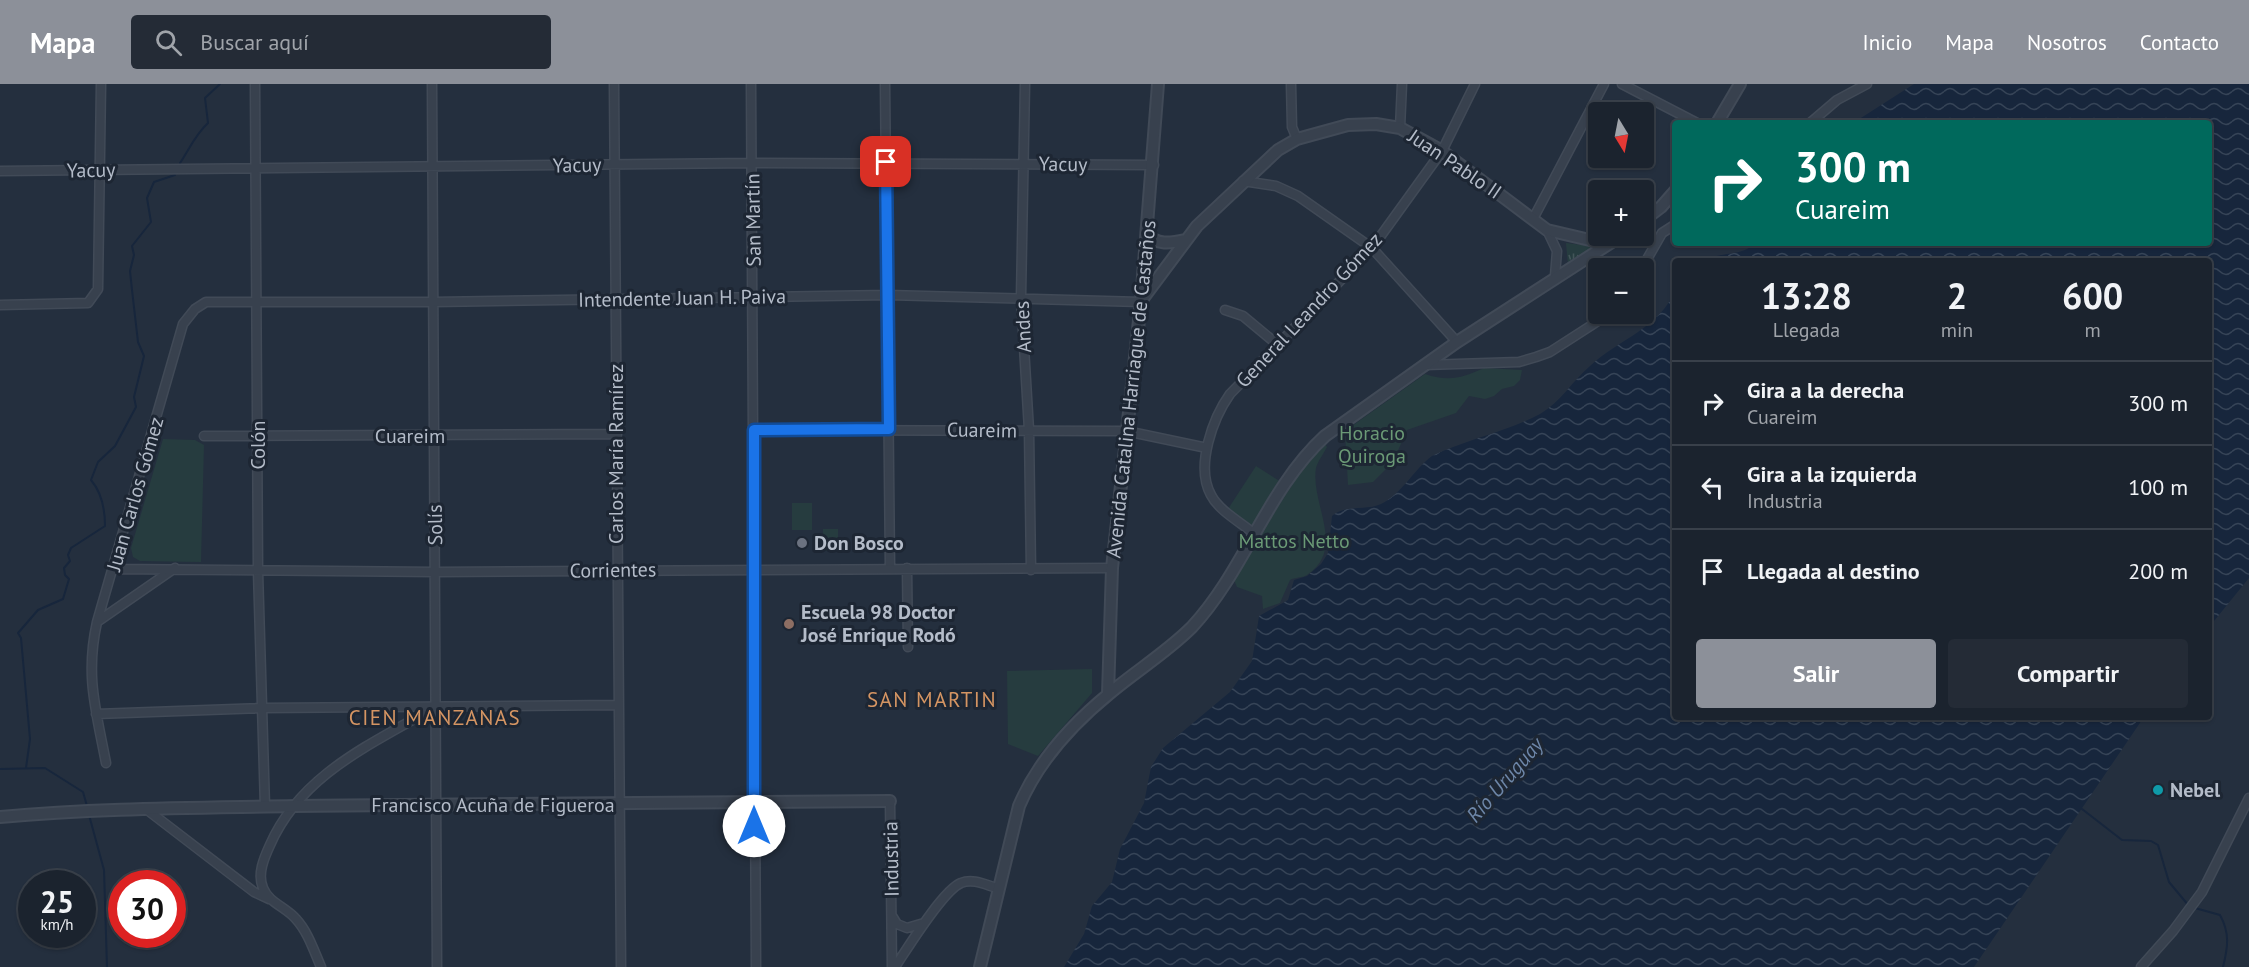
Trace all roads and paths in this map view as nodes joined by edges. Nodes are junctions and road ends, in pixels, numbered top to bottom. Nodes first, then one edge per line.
1 (101, 84) edge
2 (255, 84) edge
3 (432, 84) edge
4 (614, 84) edge
5 (751, 84) edge
6 (885, 84) edge
7 (1025, 84) edge
8 (1158, 84) edge
9 (1291, 84) edge
10 (1402, 84) edge
11 (1475, 84) edge
12 (1604, 84) edge
13 (1622, 84) edge
14 (1740, 84) edge
15 (1867, 84) edge
16 (1852, 86) edge
17 (1690, 120) edge
18 (1719, 120) edge
19 (1813, 120) edge
20 (1400, 128) junction
21 (1297, 139) junction
22 (1442, 151) junction
23 (886, 162) junction
24 (752, 163) junction
25 (1022, 163) junction
26 (614, 165) junction
27 (1154, 165) junction
28 (432, 167) junction
29 (255, 168) junction
30 (100, 170) junction
31 (0, 171) edge
32 (1243, 182) junction
33 (1672, 195) edge
34 (1654, 212) edge
35 (1533, 219) junction
36 (1672, 227) edge
37 (1547, 230) junction
38 (1147, 233) junction
39 (1185, 240) junction
40 (1588, 240) edge
41 (1605, 246) edge
42 (1372, 248) junction
43 (1648, 258) edge
44 (1555, 276) junction
45 (888, 295) junction
46 (753, 296) junction
47 (1021, 297) junction
48 (616, 299) junction
49 (256, 300) junction
50 (222, 301) joint
51 (434, 302) junction
52 (1141, 302) junction
53 (0, 305) edge
54 (1225, 310) dead end
55 (1593, 324) edge
56 (1457, 342) junction
57 (1278, 345) junction
58 (1425, 365) junction
59 (889, 429) junction
60 (754, 430) junction
61 (1029, 430) junction
62 (1126, 432) junction
63 (617, 434) junction
64 (258, 435) junction
65 (204, 436) dead end
66 (433, 436) junction
67 (1207, 448) junction
68 (1256, 535) junction
69 (114, 568) junction
70 (176, 568) junction
71 (756, 568) junction
72 (890, 568) junction
73 (907, 568) junction
74 (1112, 568) junction
75 (616, 570) junction
76 (1031, 570) junction
77 (258, 571) junction
78 (436, 572) junction
79 (97, 622) junction
80 (908, 647) dead end
81 (1108, 694) junction
82 (617, 705) junction
83 (435, 707) junction
84 (263, 708) junction
85 (96, 714) junction
86 (106, 763) dead end
87 (2249, 798) edge
88 (890, 801) joint
89 (754, 802) junction
90 (435, 803) junction
91 (620, 805) junction
92 (293, 806) junction
93 (266, 807) junction
94 (146, 809) junction
95 (0, 817) edge
96 (997, 888) junction
97 (272, 901) junction
98 (892, 916) junction
99 (927, 921) junction
100 (321, 967) edge
101 (437, 967) edge
102 (621, 967) edge
103 (756, 967) edge
104 (893, 967) edge
105 (980, 967) edge
106 (2141, 967) edge

1 - 30 street
2 - 29 street, Colón
3 - 28 street, Solís
4 - 26 street, Carlos María Ramírez
5 - 24 street, San Martín
6 - 23 street
7 - 25 street, Andes
8 - 27 street, Avenida Catalina Harriague de Castaños
9 - 21 street
10 - 20 street
11 - 22 street, General Leandro Gómez
12 - 35 street
13 - 17 street
14 - 18 street
15 - 16 street
16 - 19 street
20 - 21 street, Juan Pablo II
20 - 22 street, Juan Pablo II
21 - 32 street, Juan Pablo II
22 - 35 street, Juan Pablo II
22 - 42 street, General Leandro Gómez
23 - 24 street, Yacuy
23 - 25 street, Yacuy
23 - 45 street
24 - 26 street, Yacuy
24 - 46 street, San Martín
25 - 27 street, Yacuy
25 - 47 street, Andes
26 - 28 street, Yacuy
26 - 48 street, Carlos María Ramírez
27 - 38 street, Avenida Catalina Harriague de Castaños
28 - 29 street, Yacuy
28 - 51 street, Solís
29 - 30 street, Yacuy
29 - 49 street, Colón
30 - 31 street, Yacuy
30 - 53 street
32 - 39 street, Juan Pablo II
32 - 42 street
33 - 34 street
35 - 37 street, Juan Pablo II
36 - 43 street
37 - 40 street, Juan Pablo II
37 - 44 street
38 - 39 street
38 - 52 street, Avenida Catalina Harriague de Castaños
39 - 52 street, Juan Pablo II
41 - 44 street
42 - 56 street
42 - 57 street, General Leandro Gómez
44 - 56 street
45 - 46 street, Intendente Juan H. Paiva
45 - 47 street, Intendente Juan H. Paiva
45 - 59 street
46 - 48 street, Intendente Juan H. Paiva
46 - 60 street, San Martín
47 - 52 street, Intendente Juan H. Paiva
47 - 61 street, Andes
48 - 51 street, Intendente Juan H. Paiva
48 - 63 street, Carlos María Ramírez
49 - 50 street, Intendente Juan H. Paiva
49 - 51 street, Intendente Juan H. Paiva
49 - 64 street, Colón
50 - 69 street, Juan Carlos Gómez
51 - 66 street, Solís
52 - 62 street, Avenida Catalina Harriague de Castaños
54 - 57 street
55 - 58 street
56 - 58 street
57 - 67 street, General Leandro Gómez
58 - 68 street
59 - 60 street, Cuareim
59 - 61 street, Cuareim
59 - 72 street
60 - 71 street, San Martín
61 - 62 street, Cuareim
61 - 76 street, Andes
62 - 67 street, Cuareim
62 - 74 street, Avenida Catalina Harriague de Castaños
63 - 66 street, Cuareim
63 - 75 street, Carlos María Ramírez
64 - 65 street, Cuareim
64 - 66 street, Cuareim
64 - 77 street, Colón
66 - 78 street, Solís
67 - 68 street, General Leandro Gómez
68 - 81 street
69 - 70 street, Corrientes
69 - 79 street, Juan Carlos Gómez
70 - 77 street, Corrientes
70 - 79 street
71 - 72 street, Corrientes
71 - 75 street, Corrientes
71 - 89 street, San Martín
72 - 73 street, Corrientes
73 - 76 street, Corrientes
73 - 80 street
74 - 76 street, Corrientes
74 - 81 street, Avenida Catalina Harriague de Castaños
75 - 78 street, Corrientes
75 - 82 street, Carlos María Ramírez
77 - 78 street, Corrientes
77 - 84 street, Colón
78 - 83 street, Solís
79 - 85 street, Juan Carlos Gómez
81 - 96 street
82 - 83 street
82 - 91 street, Carlos María Ramírez
83 - 84 street
83 - 90 street, Solís
83 - 92 street
84 - 85 street
84 - 93 street, Colón
85 - 86 street, Juan Carlos Gómez
87 - 106 street
88 - 89 street, Francisco Acuña de Figueroa
88 - 98 street, Industria
89 - 91 street, Francisco Acuña de Figueroa
89 - 103 street, San Martín
90 - 91 street, Francisco Acuña de Figueroa
90 - 92 street, Francisco Acuña de Figueroa
90 - 101 street, Solís
91 - 102 street, Carlos María Ramírez
92 - 93 street, Francisco Acuña de Figueroa
92 - 97 street
93 - 94 street, Francisco Acuña de Figueroa
94 - 95 street, Francisco Acuña de Figueroa
94 - 97 street
96 - 99 street, Industria
96 - 105 street
97 - 100 street
98 - 99 street, Industria
98 - 104 street, Industria
99 - 104 street, Industria

